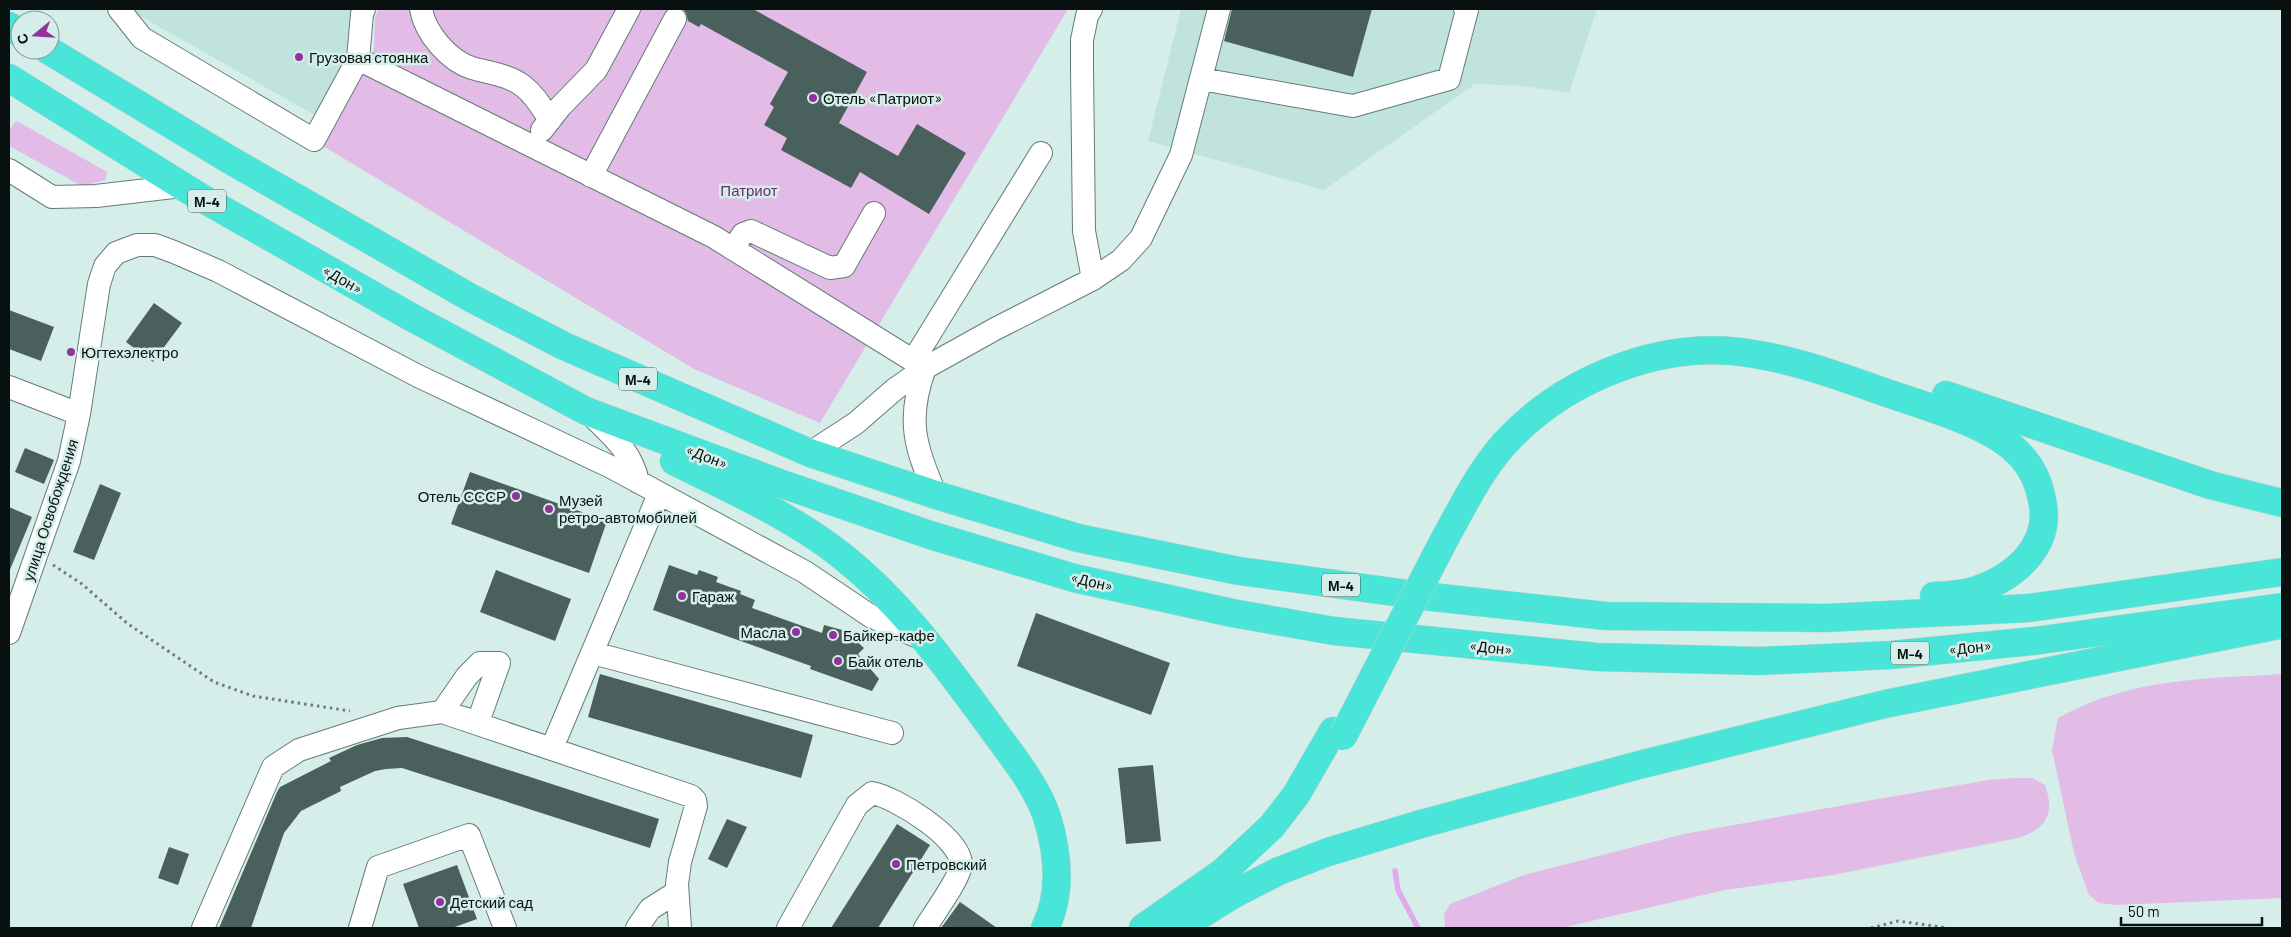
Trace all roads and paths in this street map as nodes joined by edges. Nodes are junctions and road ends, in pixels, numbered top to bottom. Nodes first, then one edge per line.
1 (119, 9) edge
2 (364, 9) edge
3 (421, 9) edge
4 (629, 9) edge
5 (1091, 9) edge
6 (1219, 9) edge
7 (1465, 9) edge
8 (675, 19) dead end
9 (60, 57) edge
10 (358, 59) junction
11 (9, 78) edge
12 (1201, 79) junction
13 (550, 120) junction
14 (532, 146) junction
15 (1041, 153) dead end
16 (9, 170) edge
17 (590, 176) junction
18 (182, 186) junction
19 (874, 213) dead end
20 (733, 249) junction
21 (1093, 279) junction
22 (919, 364) junction
23 (9, 387) edge
24 (586, 410) junction
25 (79, 414) junction
26 (810, 453) junction
27 (638, 482) junction
28 (659, 494) junction
29 (936, 496) junction
30 (2282, 503) edge
31 (1438, 540) junction
32 (36, 554) junction
33 (2282, 572) edge
34 (2282, 606) edge
35 (1824, 618) junction
36 (2282, 624) edge
37 (9, 634) edge
38 (925, 640) junction
39 (592, 653) junction
40 (354, 712) dead end
41 (892, 733) dead end
42 (1338, 734) junction
43 (552, 748) junction
44 (677, 892) junction
45 (203, 928) edge
46 (360, 928) edge
47 (505, 928) edge
48 (637, 928) edge
49 (680, 928) edge
50 (788, 928) edge
51 (925, 928) edge
52 (1046, 928) edge
53 (1143, 928) edge
54 (1160, 928) edge
55 (1179, 928) edge
56 (1871, 928) edge
57 (1948, 928) edge

1 - 10 street
2 - 10 street
3 - 13 street
4 - 13 street
5 - 21 street
6 - 12 street
7 - 12 street
8 - 17 street
9 - 26 highway, М-4
10 - 14 street
11 - 18 highway, «Дон» / М-4
12 - 21 street
13 - 14 street
14 - 17 street
15 - 22 street
16 - 18 street
17 - 20 street
18 - 24 highway, «Дон» / М-4
19 - 20 street
20 - 22 street
21 - 22 street
22 - 26 street
22 - 29 street
23 - 25 street
24 - 27 street
24 - 34 highway, «Дон» / М-4
24 - 38 highway
25 - 27 street, улица Освобождения
25 - 32 street, улица Освобождения
26 - 29 highway, М-4
27 - 28 street, улица Освобождения
28 - 38 street, улица Освобождения
28 - 39 street
29 - 35 highway, М-4
30 - 31 highway
31 - 35 highway
31 - 42 highway
32 - 37 street, улица Освобождения
32 - 40 path
33 - 35 highway, М-4
36 - 55 highway
38 - 52 highway
39 - 41 street
39 - 43 street
42 - 53 highway
42 - 54 highway
43 - 44 street
43 - 45 street
44 - 48 street
44 - 49 street
46 - 47 street
50 - 51 street
56 - 57 path

